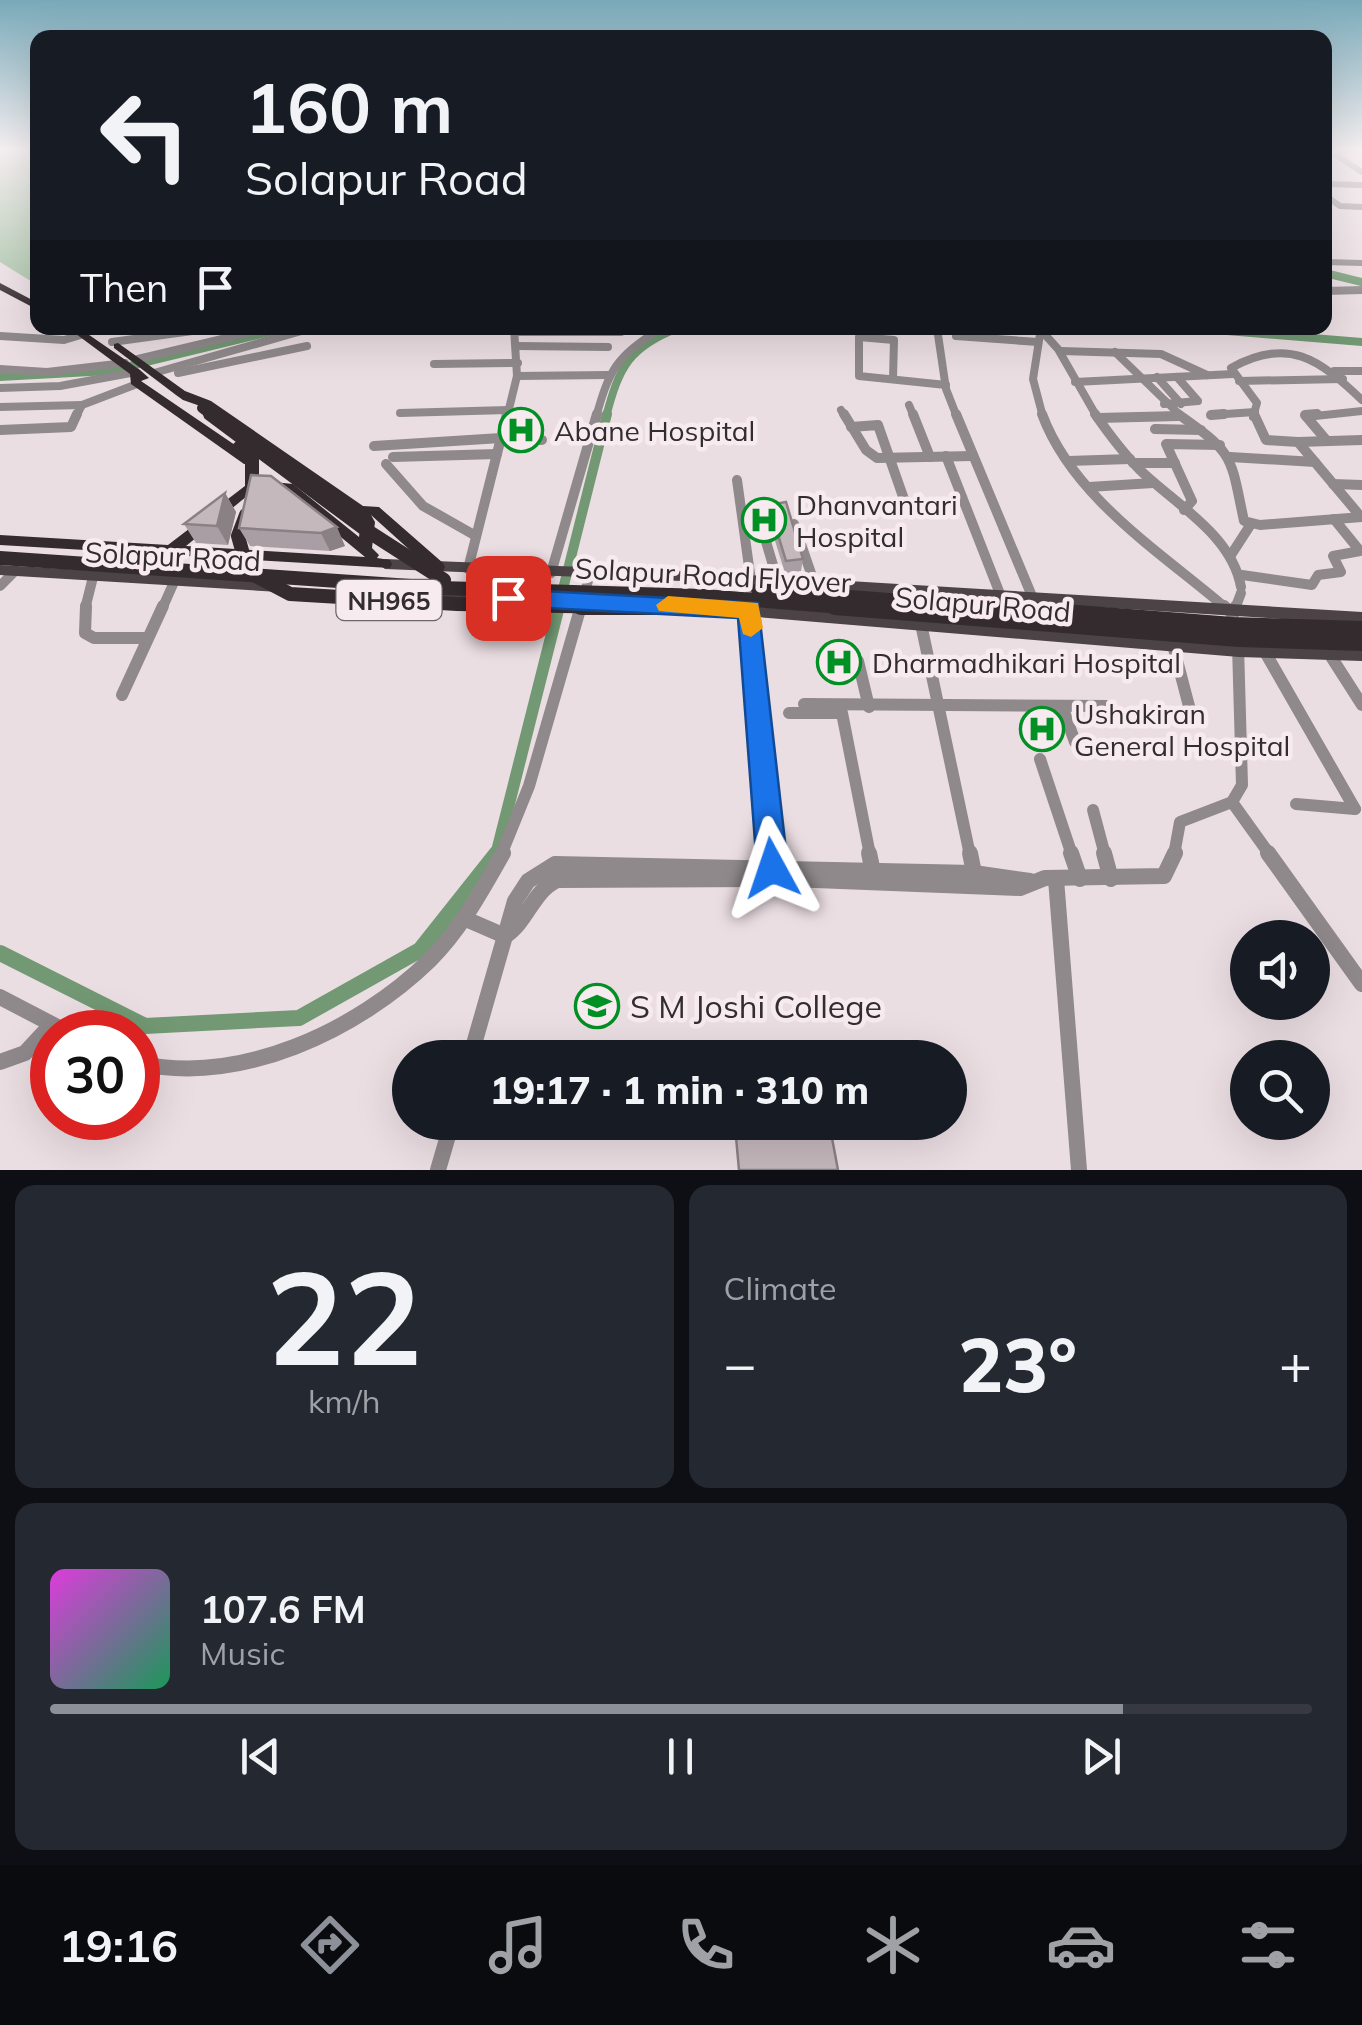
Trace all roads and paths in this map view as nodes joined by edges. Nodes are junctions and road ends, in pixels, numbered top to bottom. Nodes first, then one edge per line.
1 (1335, 204) edge
2 (1362, 204) edge
3 (1332, 262) edge
4 (1362, 263) edge
5 (0, 276) edge
6 (0, 286) edge
7 (1362, 290) edge
8 (1332, 291) edge
9 (30, 292) edge
10 (30, 303) edge
11 (73, 335) edge
12 (89, 335) edge
13 (94, 335) edge
14 (163, 335) edge
15 (247, 335) edge
16 (283, 335) edge
17 (515, 335) edge
18 (651, 335) edge
19 (938, 335) edge
20 (1017, 335) edge
21 (1039, 335) edge
22 (1043, 335) edge
23 (0, 336) edge
24 (956, 340) dead end
25 (112, 342) junction
26 (307, 346) dead end
27 (516, 346) junction
28 (608, 347) dead end
29 (1061, 351) junction
30 (1115, 352) junction
31 (518, 363) junction
32 (434, 364) dead end
33 (0, 370) edge
34 (140, 370) junction
35 (1362, 371) edge
36 (608, 375) junction
37 (1208, 375) junction
38 (1338, 375) junction
39 (516, 376) junction
40 (1157, 377) junction
41 (1177, 377) junction
42 (1236, 377) junction
43 (1140, 378) junction
44 (893, 379) junction
45 (1076, 382) junction
46 (946, 385) junction
47 (0, 388) edge
48 (180, 393) junction
49 (1362, 400) edge
50 (909, 404) dead end
51 (1164, 404) junction
52 (1181, 404) junction
53 (82, 405) junction
54 (0, 407) edge
55 (508, 410) junction
56 (841, 410) dead end
57 (1362, 411) edge
58 (1254, 412) junction
59 (400, 413) dead end
60 (1212, 415) dead end
61 (1179, 416) junction
62 (1098, 418) junction
63 (851, 426) junction
64 (71, 427) junction
65 (1155, 429) dead end
66 (0, 430) edge
67 (1201, 430) junction
68 (501, 438) junction
69 (66, 440) dead end
70 (542, 440) dead end
71 (1266, 440) junction
72 (1362, 440) edge
73 (1327, 441) junction
74 (1298, 442) junction
75 (1220, 445) junction
76 (374, 446) dead end
77 (497, 454) junction
78 (946, 456) junction
79 (974, 456) junction
80 (930, 457) junction
81 (1230, 457) junction
82 (890, 458) junction
83 (1068, 460) junction
84 (1278, 460) junction
85 (1132, 461) junction
86 (1315, 462) junction
87 (1175, 464) junction
88 (737, 480) dead end
89 (1153, 483) junction
90 (1333, 484) junction
91 (1362, 484) edge
92 (255, 486) junction
93 (1089, 488) junction
94 (906, 505) dead end
95 (1184, 510) junction
96 (360, 511) junction
97 (1361, 517) edge
98 (759, 518) dead end
99 (1334, 519) junction
100 (794, 524) edge
101 (1251, 524) junction
102 (476, 536) junction
103 (0, 540) edge
104 (0, 548) edge
105 (172, 550) junction
106 (365, 550) junction
107 (1231, 556) junction
108 (0, 558) edge
109 (385, 564) junction
110 (468, 569) junction
111 (8, 571) edge
112 (555, 573) junction
113 (441, 574) junction
114 (582, 574) junction
115 (93, 577) junction
116 (751, 581) junction
117 (174, 582) junction
118 (778, 582) junction
119 (815, 585) junction
120 (1241, 585) junction
121 (0, 586) edge
122 (370, 592) junction
123 (704, 596) junction
124 (1002, 598) junction
125 (577, 600) junction
126 (1034, 601) junction
127 (750, 609) junction
128 (1230, 612) junction
129 (1362, 618) edge
130 (921, 624) junction
131 (1362, 630) edge
132 (145, 638) junction
133 (1172, 645) junction
134 (1239, 651) junction
135 (1265, 652) junction
136 (1361, 654) edge
137 (1330, 655) junction
138 (858, 661) dead end
139 (122, 695) dead end
140 (804, 704) dead end
141 (1362, 705) edge
142 (1062, 706) junction
143 (1109, 706) dead end
144 (869, 707) junction
145 (936, 708) junction
146 (1190, 710) dead end
147 (789, 713) dead end
148 (1075, 742) dead end
149 (1040, 760) dead end
150 (1232, 802) junction
151 (1296, 804) dead end
152 (1092, 810) dead end
153 (974, 873) junction
154 (774, 874) junction
155 (874, 876) junction
156 (1056, 879) junction
157 (1080, 879) junction
158 (1111, 879) junction
159 (1030, 881) junction
160 (468, 920) junction
161 (505, 936) junction
162 (1362, 984) edge
163 (0, 997) edge
164 (30, 1013) edge
165 (475, 1040) edge
166 (30, 1049) edge
167 (0, 1062) edge
168 (160, 1067) edge
169 (447, 1140) edge
170 (438, 1170) edge
171 (1079, 1170) edge

1 - 2 street
3 - 4 street
5 - 9 highway
6 - 10 highway
7 - 8 street
11 - 23 street
12 - 34 highway, NH965
13 - 25 highway, NH965
14 - 25 street
15 - 34 street
16 - 34 street
17 - 27 street
18 - 36 street
19 - 46 street
20 - 24 street
21 - 83 street
22 - 29 street
25 - 34 highway, NH965
26 - 34 street
27 - 28 street
27 - 31 street
29 - 30 street
29 - 45 street
30 - 37 street
30 - 43 street
31 - 32 street
31 - 39 street
33 - 34 street
34 - 47 street
34 - 48 highway, NH965
34 - 53 street
34 - 92 highway, NH965
34 - 123 highway, NH965, bridge
35 - 38 street
36 - 39 street
36 - 112 street
37 - 41 street
37 - 42 street
38 - 42 street
38 - 42 street
38 - 49 street
39 - 55 street
40 - 41 street
40 - 43 street
40 - 52 street
41 - 52 street
42 - 58 street
43 - 45 street
43 - 51 street
44 - 44 street
44 - 46 street
45 - 62 street
46 - 79 street
48 - 96 highway, NH965
48 - 113 highway, NH965, bridge
50 - 80 street
51 - 52 street
51 - 61 street
53 - 54 street
53 - 64 street
55 - 59 street
55 - 68 street
56 - 63 street
57 - 73 street
58 - 60 street
58 - 71 street
61 - 62 street
61 - 67 street
62 - 85 street
63 - 82 street
63 - 82 street
64 - 66 street
64 - 69 street
65 - 67 street
67 - 75 street
68 - 70 street
68 - 76 street
68 - 77 street
71 - 74 street
71 - 84 street
72 - 73 street
73 - 74 street
74 - 86 street
75 - 81 street
75 - 87 street
77 - 102 street
77 - 102 street
78 - 79 street
78 - 80 street
78 - 124 street
79 - 126 street
80 - 82 street
81 - 84 street
81 - 101 street
82 - 94 street
83 - 85 street
83 - 93 street
84 - 86 street
85 - 87 street
85 - 89 street
86 - 90 street
87 - 95 street
88 - 116 street
89 - 93 street
89 - 95 street
90 - 91 street
90 - 97 street
92 - 105 highway
92 - 106 highway
93 - 128 street
95 - 107 street
96 - 106 highway, NH965
96 - 113 highway
97 - 99 street
98 - 118 street
99 - 101 street
99 - 120 street
100 - 119 street
101 - 107 street
102 - 110 street
103 - 105 highway, Solapur Road
104 - 113 highway, Solapur Road Flyover, bridge
105 - 109 highway, Solapur Road
106 - 109 highway
107 - 120 street
108 - 123 highway, Solapur Road Flyover, bridge
109 - 113 main road, Solapur Road
109 - 122 highway
110 - 112 main road, Solapur Road
110 - 113 main road, Solapur Road
111 - 115 main road, Solapur Road
111 - 121 street
112 - 114 main road, Solapur Road
113 - 131 highway, Solapur Road Flyover, bridge
114 - 116 main road, Solapur Road
114 - 125 street
115 - 117 main road, Solapur Road
115 - 132 street
116 - 118 main road, Solapur Road
116 - 127 street
117 - 122 main road, Solapur Road
117 - 132 street
118 - 119 main road, Solapur Road
119 - 124 main road, Solapur Road
120 - 128 street
122 - 125 main road, Solapur Road, bridge
123 - 136 highway, Solapur Road Flyover, bridge
124 - 126 main road, Solapur Road
125 - 127 main road, Solapur Road
125 - 160 street
126 - 128 main road, Solapur Road
127 - 130 main road, Solapur Road
127 - 154 street
128 - 129 main road, Solapur Road
128 - 134 street
130 - 133 main road, Solapur Road
130 - 145 street
132 - 139 street
133 - 134 main road, Solapur Road
133 - 146 street
134 - 135 main road, Solapur Road
134 - 150 street
135 - 137 main road, Solapur Road
135 - 151 street
136 - 137 main road, Solapur Road
137 - 141 street
138 - 144 street
140 - 144 street
142 - 143 street
142 - 145 street
142 - 148 street
144 - 145 street
145 - 153 street
147 - 155 street
149 - 157 street
150 - 158 street
150 - 162 street
152 - 158 street
153 - 155 street
153 - 159 street
154 - 155 street
154 - 161 street
155 - 159 street
156 - 157 street
156 - 159 street
156 - 171 street
157 - 158 street
160 - 161 street
160 - 168 street
161 - 165 street
163 - 164 street
166 - 167 street
169 - 170 street

